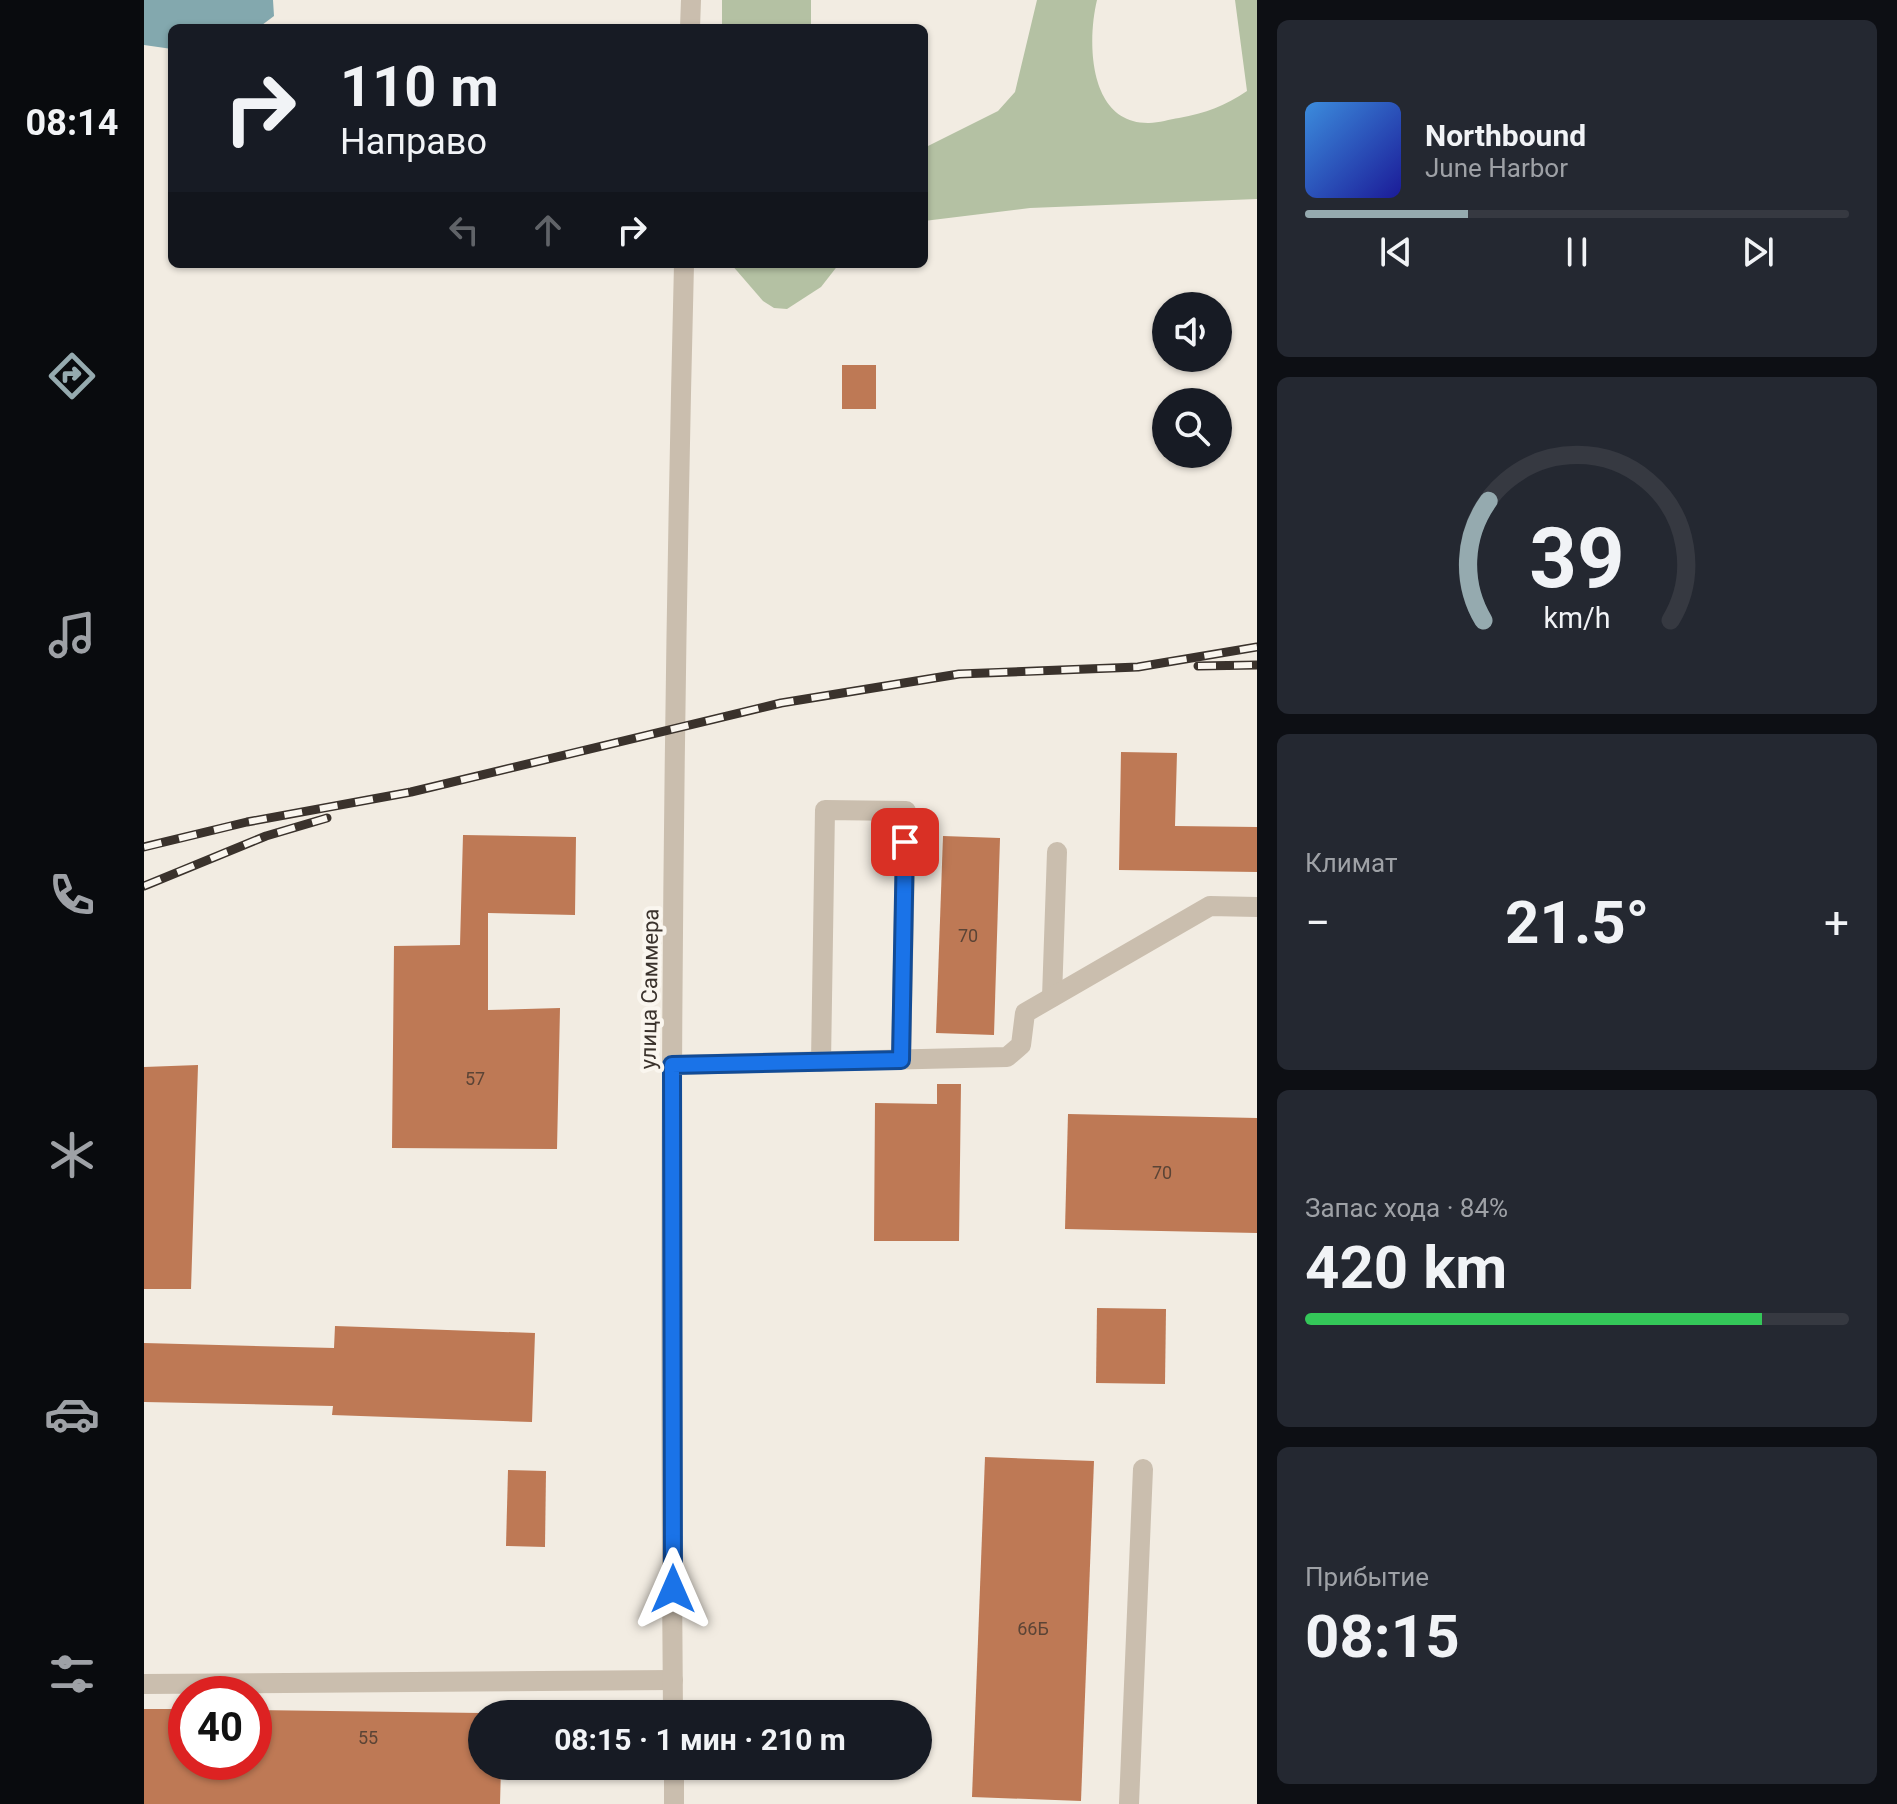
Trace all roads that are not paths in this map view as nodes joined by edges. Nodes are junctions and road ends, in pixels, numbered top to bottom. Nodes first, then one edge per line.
1 (691, 0) edge
2 (690, 24) edge
3 (684, 268) edge
4 (1057, 852) dead end
5 (1257, 907) edge
6 (1052, 997) junction
7 (901, 1060) junction
8 (821, 1062) junction
9 (672, 1065) junction
10 (1143, 1469) dead end
11 (673, 1680) junction
12 (144, 1684) edge
13 (673, 1700) edge
14 (674, 1780) edge
15 (674, 1804) edge
16 (1129, 1804) edge

1 - 2 street
3 - 9 street, улица Саммера
4 - 6 street
5 - 6 street
6 - 7 street
7 - 8 street
7 - 8 street
8 - 9 street
9 - 11 street, улица Саммера
10 - 16 street
11 - 12 street
11 - 13 street, улица Саммера
14 - 15 street

